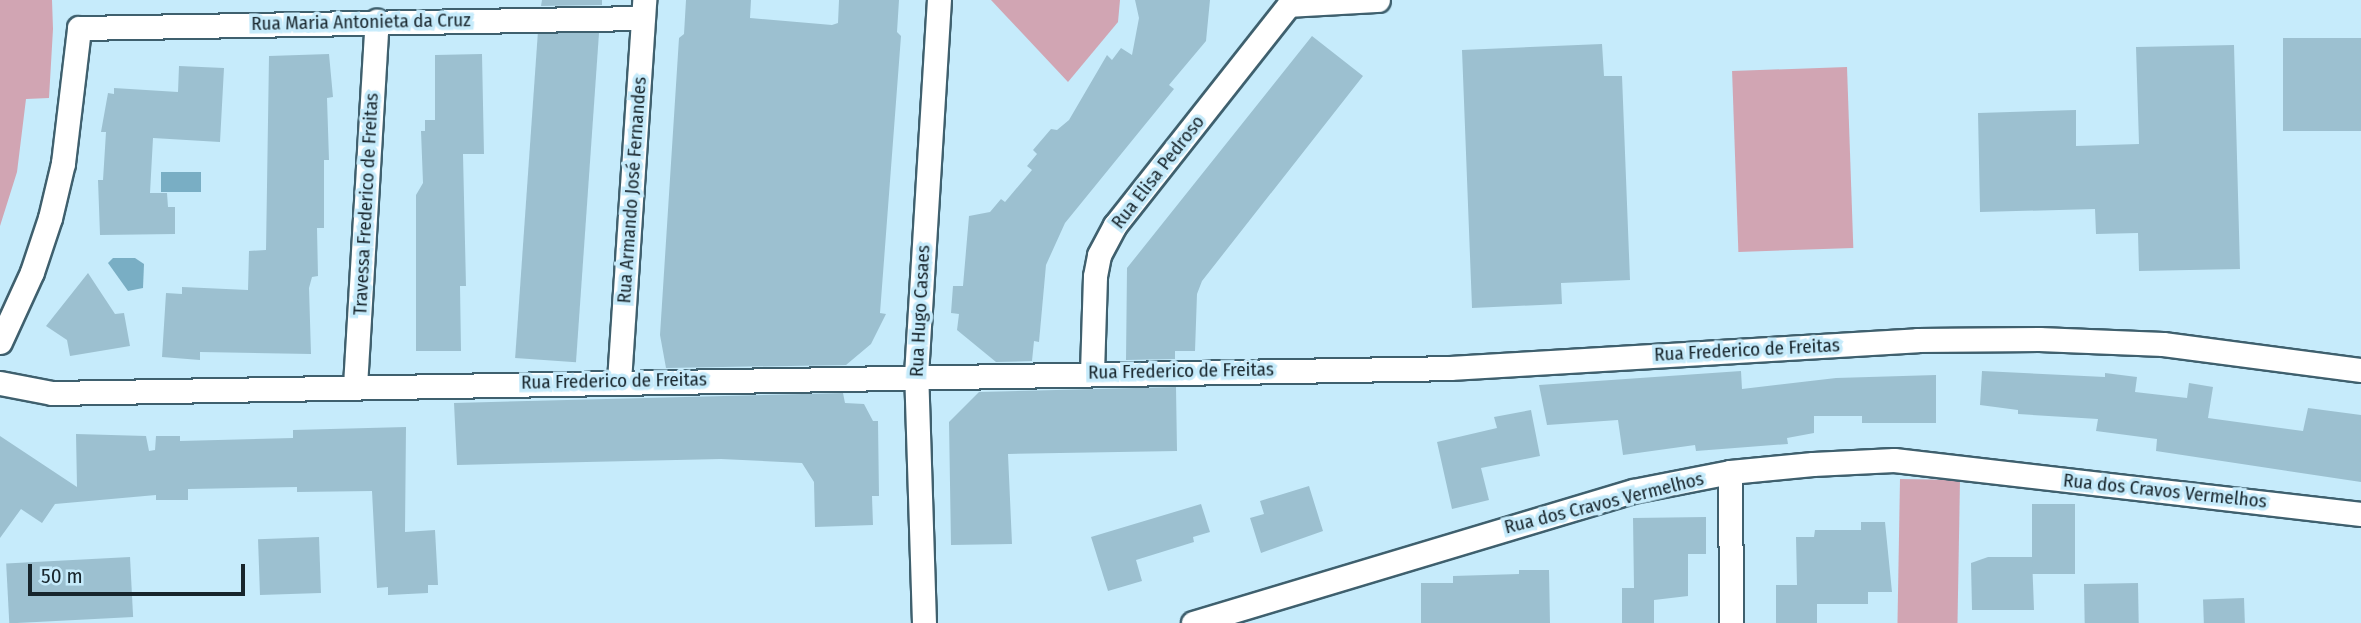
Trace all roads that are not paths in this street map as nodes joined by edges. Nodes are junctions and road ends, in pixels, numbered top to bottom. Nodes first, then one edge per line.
1 (939, 0) edge
2 (1378, 0) edge
3 (1287, 3) edge
4 (643, 9) edge
5 (377, 21) junction
6 (0, 342) edge
7 (2361, 370) edge
8 (1091, 372) junction
9 (916, 375) junction
10 (619, 381) junction
11 (0, 383) edge
12 (355, 386) junction
13 (1730, 472) junction
14 (2361, 514) edge
15 (924, 623) edge
16 (1193, 623) edge
17 (1731, 623) edge

1 - 9 street, Rua Hugo Casaes
2 - 3 street
3 - 8 street, Rua Elisa Pedroso
4 - 5 street, Rua Maria Antonieta da Cruz
4 - 10 street, Rua Armando José Fernandes
5 - 6 street, Rua Maria Antonieta da Cruz
5 - 12 street, Travessa Frederico de Freitas
7 - 8 street, Rua Frederico de Freitas
8 - 9 street, Rua Frederico de Freitas
9 - 10 street, Rua Frederico de Freitas
9 - 15 street, Rua Hugo Casaes
10 - 12 street, Rua Frederico de Freitas
11 - 12 street, Rua Frederico de Freitas
13 - 14 street, Rua dos Cravos Vermelhos
13 - 16 street, Rua dos Cravos Vermelhos
13 - 17 street

